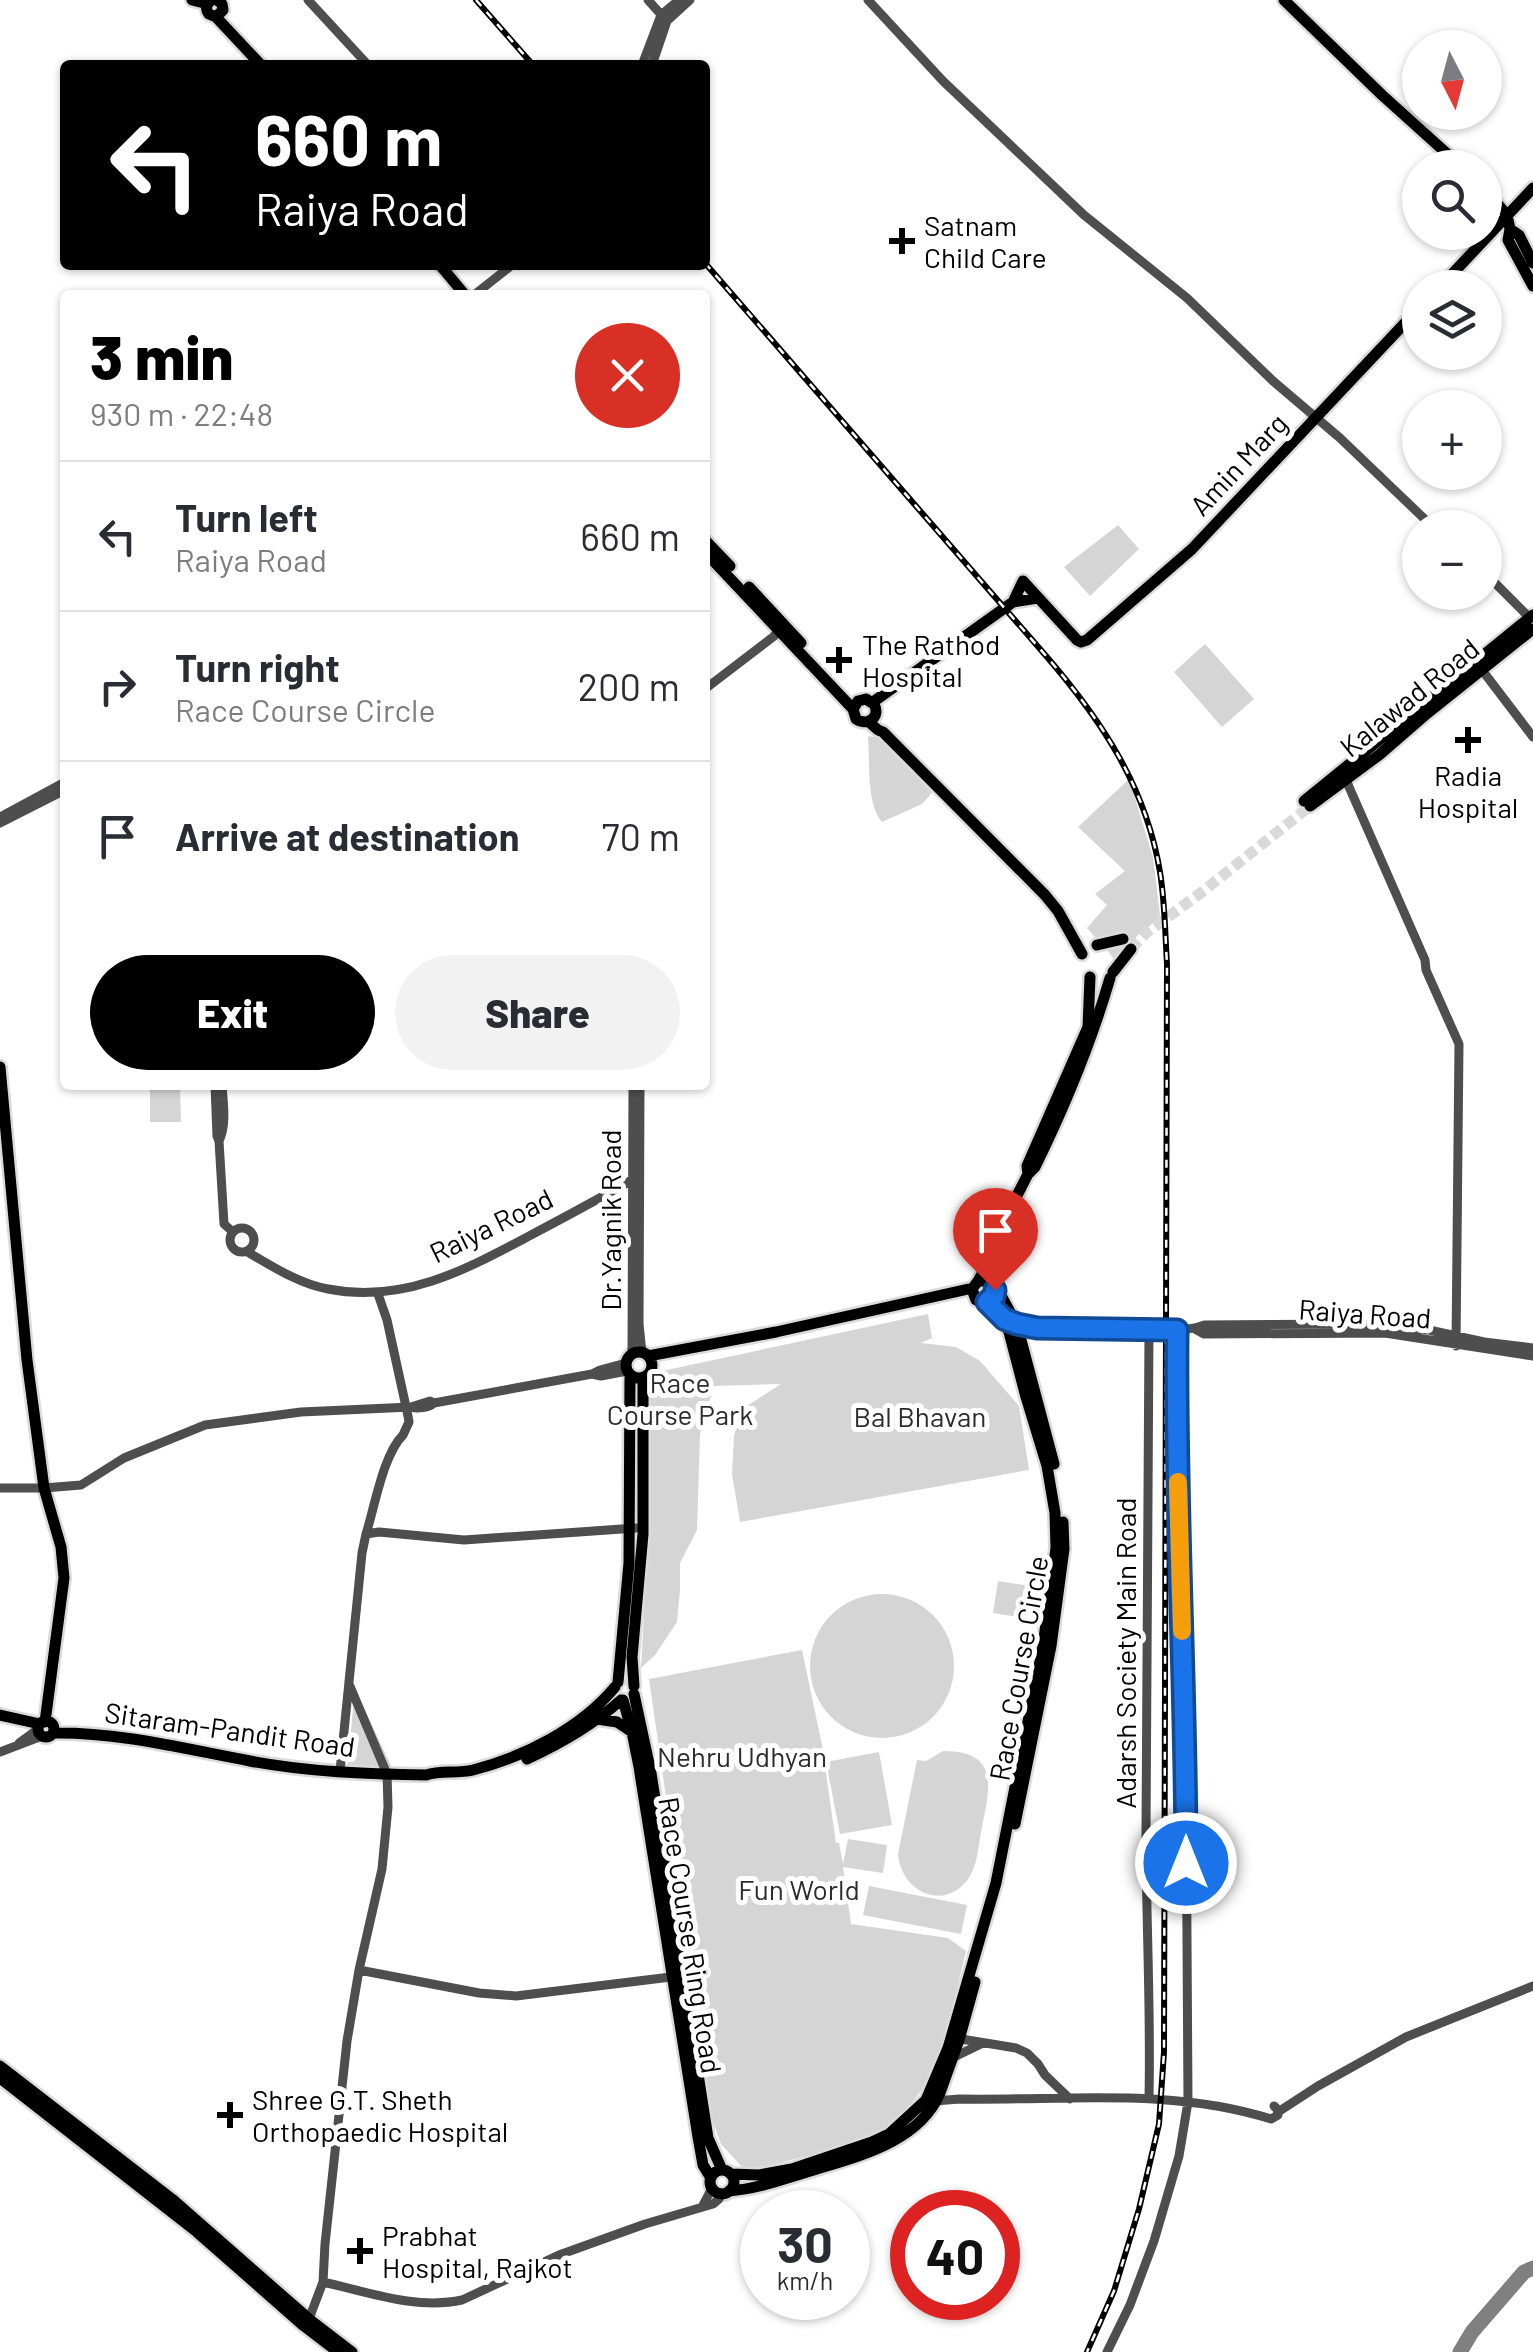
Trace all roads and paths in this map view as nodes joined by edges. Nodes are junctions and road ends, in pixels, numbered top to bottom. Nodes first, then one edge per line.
1 (192, 0) edge
2 (308, 0) edge
3 (648, 0) edge
4 (679, 0) edge
5 (690, 0) edge
6 (868, 0) edge
7 (1284, 0) edge
8 (216, 4) edge
9 (664, 18) junction
10 (257, 60) edge
11 (363, 60) edge
12 (644, 60) edge
13 (653, 60) edge
14 (1443, 150) edge
15 (1533, 188) edge
16 (1502, 209) edge
17 (1507, 215) junction
18 (1510, 229) junction
19 (1533, 263) edge
20 (444, 270) edge
21 (506, 270) edge
22 (1455, 270) edge
23 (1533, 286) edge
24 (461, 290) edge
25 (480, 290) edge
26 (1402, 325) edge
27 (1315, 418) junction
28 (1415, 510) edge
29 (710, 546) edge
30 (710, 557) edge
31 (1502, 590) edge
32 (1038, 598) junction
33 (1014, 602) junction
34 (1532, 620) edge
35 (782, 628) junction
36 (1482, 670) junction
37 (710, 685) edge
38 (856, 705) junction
39 (873, 712) junction
40 (1533, 737) edge
41 (1346, 780) junction
42 (60, 789) edge
43 (0, 820) edge
44 (1098, 945) dead end
45 (1082, 954) dead end
46 (1090, 977) dead end
47 (0, 1067) edge
48 (219, 1090) edge
49 (636, 1090) edge
50 (1028, 1174) junction
51 (636, 1178) junction
52 (235, 1231) junction
53 (249, 1246) junction
54 (988, 1264) junction
55 (976, 1284) junction
56 (994, 1287) junction
57 (378, 1294) junction
58 (987, 1302) junction
59 (1004, 1319) junction
60 (1017, 1324) junction
61 (1149, 1330) junction
62 (1177, 1330) junction
63 (1456, 1342) junction
64 (1533, 1348) edge
65 (1533, 1356) edge
66 (635, 1364) junction
67 (408, 1410) junction
68 (0, 1488) edge
69 (44, 1488) junction
70 (637, 1528) junction
71 (366, 1534) junction
72 (349, 1684) junction
73 (624, 1692) junction
74 (0, 1714) edge
75 (597, 1719) junction
76 (45, 1728) junction
77 (632, 1732) junction
78 (0, 1752) edge
79 (340, 1771) junction
80 (387, 1774) junction
81 (426, 1776) junction
82 (359, 1970) junction
83 (677, 1976) junction
84 (1533, 1986) edge
85 (981, 2044) junction
86 (952, 2048) junction
87 (0, 2062) edge
88 (0, 2080) edge
89 (933, 2096) junction
90 (1149, 2097) junction
91 (1070, 2099) junction
92 (1188, 2102) junction
93 (67, 2123) junction
94 (721, 2182) junction
95 (323, 2282) junction
96 (309, 2319) junction
97 (338, 2352) edge
98 (352, 2352) edge
99 (1108, 2352) edge

1 - 8 main road
2 - 11 street
3 - 9 street
4 - 9 street
5 - 9 street
6 - 27 street
7 - 14 main road
8 - 10 main road
9 - 12 street
9 - 13 street
15 - 17 main road
16 - 17 main road
17 - 18 main road
17 - 22 main road
18 - 19 main road
18 - 23 main road
20 - 24 main road
21 - 25 street
26 - 27 main road, Amin Marg
27 - 28 street
27 - 32 main road, Amin Marg
29 - 35 main road
30 - 35 main road
31 - 34 street
32 - 33 main road
32 - 33 main road
33 - 39 main road
34 - 36 main road, Kalawad Road
34 - 41 main road, Kalawad Road
35 - 37 street
35 - 38 main road
36 - 40 street
36 - 41 main road, Kalawad Road
38 - 39 main road
38 - 39 main road
39 - 45 main road
41 - 63 street
42 - 43 street
44 - 50 main road
46 - 50 main road
47 - 69 main road
48 - 52 street
49 - 51 street, Dr.Yagnik Road
50 - 54 main road
51 - 57 street, Raiya Road
51 - 66 street, Dr.Yagnik Road
52 - 53 street
52 - 53 street
53 - 57 street, Raiya Road
54 - 55 main road
54 - 56 main road, Race Course Circle
55 - 56 main road
55 - 58 main road
55 - 66 main road
56 - 58 main road
56 - 60 main road, Race Course Circle
57 - 67 street
58 - 59 main road, Race Course Circle
59 - 60 street, Raiya Road
59 - 86 main road, Race Course Circle
60 - 61 street, Raiya Road
60 - 86 main road, Race Course Circle
61 - 62 street, Raiya Road
61 - 90 street, Adarsh Society Main Road
62 - 63 street, Raiya Road
62 - 92 street
63 - 64 street, Raiya Road
63 - 65 street, Raiya Road
66 - 67 street
66 - 70 main road, Race Course Ring Road
67 - 69 street
67 - 71 street
68 - 69 street
69 - 76 main road
70 - 71 street
70 - 73 main road, Race Course Ring Road
71 - 72 street
72 - 79 street
72 - 80 street
73 - 75 main road
73 - 77 main road, Race Course Ring Road
73 - 81 main road, Sitaram-Pandit Road
73 - 83 main road, Race Course Ring Road
74 - 76 main road, Sitaram-Pandit Road
75 - 77 main road
75 - 81 main road
76 - 78 street
76 - 79 main road, Sitaram-Pandit Road
77 - 83 main road, Race Course Ring Road
79 - 80 main road, Sitaram-Pandit Road
80 - 81 main road, Sitaram-Pandit Road
80 - 82 street
82 - 83 street
82 - 95 street
83 - 94 main road, Race Course Ring Road
84 - 92 street
85 - 86 street
85 - 86 street
85 - 91 street
86 - 89 main road
87 - 93 main road
88 - 93 main road
89 - 91 street
89 - 94 main road
90 - 91 street
90 - 92 street
92 - 99 street
93 - 96 main road
93 - 97 main road
94 - 95 street
95 - 96 street
96 - 98 main road

